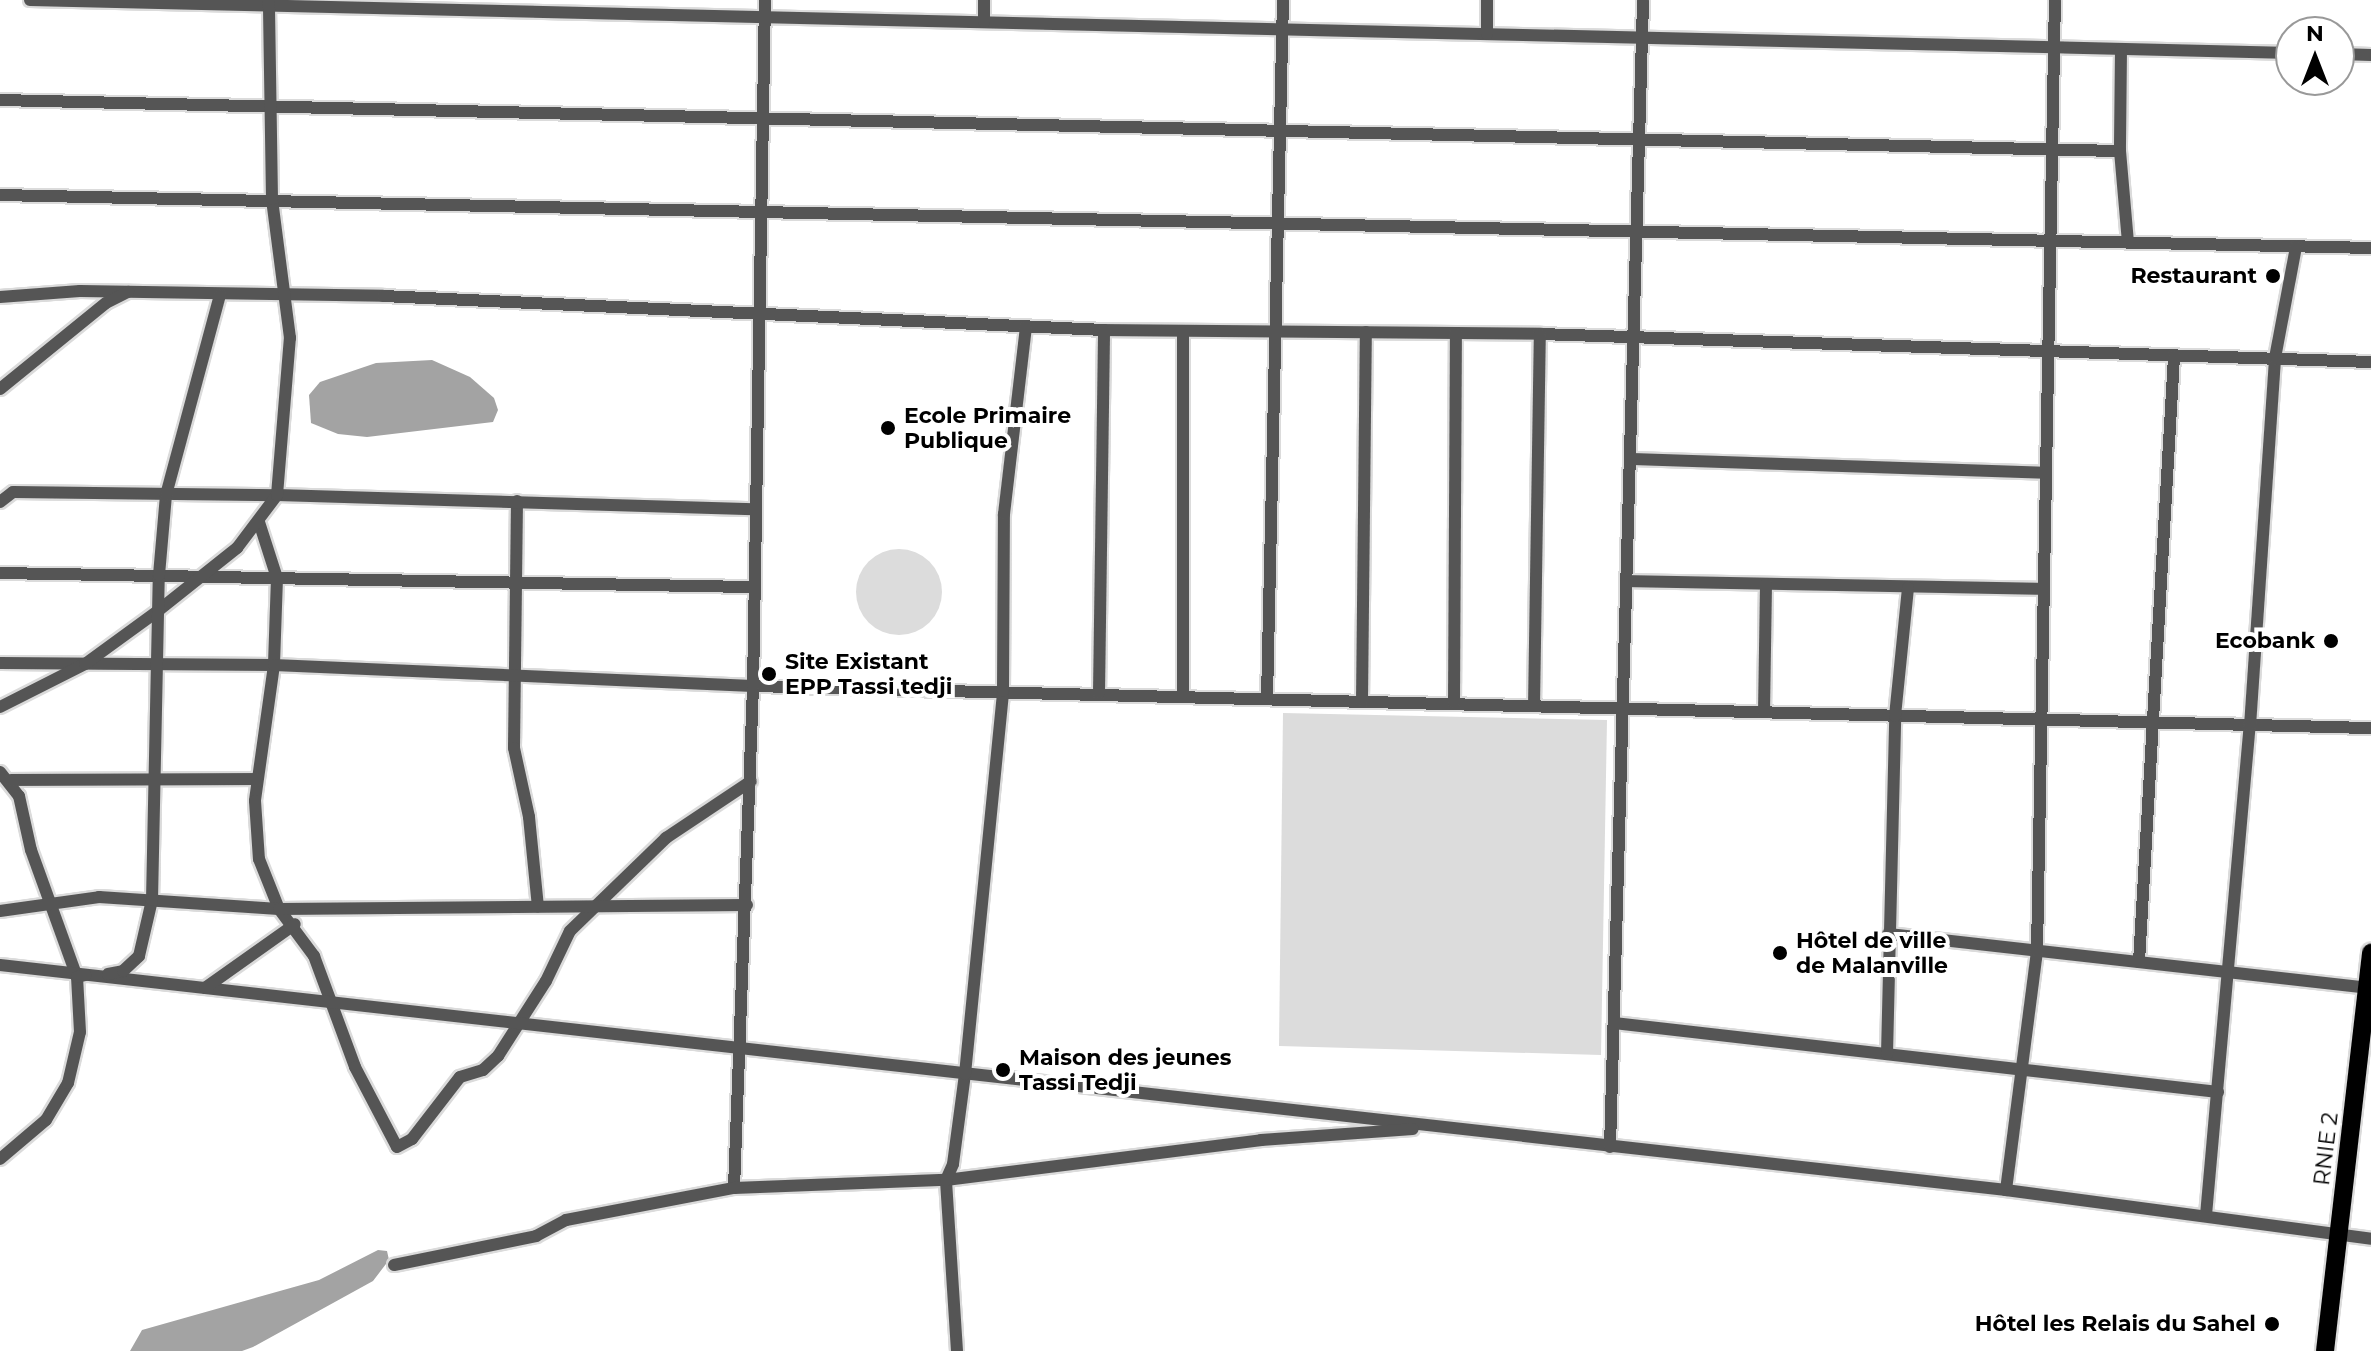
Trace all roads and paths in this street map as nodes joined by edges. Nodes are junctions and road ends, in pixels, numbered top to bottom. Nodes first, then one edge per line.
1 (30, 0) edge
2 (765, 0) edge
3 (984, 0) edge
4 (1283, 0) edge
5 (1487, 0) edge
6 (1643, 0) edge
7 (2055, 0) edge
8 (269, 3) edge
9 (764, 17) junction
10 (984, 22) junction
11 (1283, 29) junction
12 (1487, 34) junction
13 (1642, 38) junction
14 (2054, 47) junction
15 (2121, 49) junction
16 (2275, 53) edge
17 (0, 100) edge
18 (272, 109) junction
19 (762, 120) junction
20 (1281, 132) junction
21 (1641, 141) junction
22 (2054, 149) junction
23 (2120, 151) junction
24 (0, 195) edge
25 (272, 199) junction
26 (760, 214) junction
27 (1276, 224) junction
28 (1637, 231) junction
29 (2051, 242) junction
30 (2128, 243) junction
31 (2296, 247) junction
32 (2371, 248) edge
33 (130, 291) junction
34 (220, 295) junction
35 (0, 297) edge
36 (287, 297) junction
37 (757, 315) junction
38 (1026, 327) junction
39 (1104, 330) junction
40 (1183, 332) junction
41 (1366, 332) junction
42 (1274, 334) junction
43 (1456, 334) junction
44 (1540, 334) junction
45 (1634, 337) junction
46 (2048, 353) junction
47 (2174, 356) junction
48 (2275, 358) junction
49 (2371, 362) edge
50 (0, 389) edge
51 (1631, 459) junction
52 (2046, 473) junction
53 (166, 495) junction
54 (277, 495) junction
55 (517, 501) junction
56 (0, 502) edge
57 (754, 509) junction
58 (259, 522) junction
59 (0, 573) edge
60 (159, 575) junction
61 (202, 576) junction
62 (277, 578) junction
63 (1629, 581) junction
64 (514, 582) junction
65 (1766, 584) junction
66 (753, 587) junction
67 (1908, 588) junction
68 (2044, 589) junction
69 (159, 610) junction
70 (0, 663) edge
71 (157, 663) junction
72 (85, 664) junction
73 (274, 665) junction
74 (512, 676) junction
75 (753, 686) junction
76 (1003, 691) junction
77 (1099, 693) junction
78 (1183, 696) junction
79 (1267, 698) junction
80 (1362, 701) junction
81 (1454, 703) junction
82 (1534, 706) junction
83 (0, 707) edge
84 (1625, 708) junction
85 (1764, 712) junction
86 (1895, 716) junction
87 (2041, 718) junction
88 (2151, 722) junction
89 (2250, 726) junction
90 (2371, 728) edge
91 (6, 776) edge
92 (155, 778) junction
93 (257, 779) junction
94 (751, 781) junction
95 (152, 900) junction
96 (51, 901) junction
97 (747, 905) junction
98 (597, 906) junction
99 (538, 907) junction
100 (279, 909) junction
101 (0, 911) edge
102 (295, 924) junction
103 (1888, 934) junction
104 (2037, 951) junction
105 (2371, 953) edge
106 (2139, 962) junction
107 (0, 965) edge
108 (2228, 973) junction
109 (80, 975) junction
110 (205, 988) junction
111 (2368, 988) junction
112 (330, 1001) junction
113 (519, 1022) junction
114 (1614, 1023) junction
115 (740, 1047) junction
116 (1887, 1054) junction
117 (2022, 1070) junction
118 (965, 1074) junction
119 (2218, 1092) junction
120 (1444, 1126) junction
121 (1610, 1147) junction
122 (0, 1159) edge
123 (946, 1180) junction
124 (734, 1188) junction
125 (2006, 1190) junction
126 (2206, 1215) junction
127 (2340, 1234) junction
128 (2371, 1239) edge
129 (394, 1265) dead end
130 (957, 1351) edge
131 (2325, 1351) edge

1 - 8 street
2 - 9 street
3 - 10 street
4 - 11 street
5 - 12 street
6 - 13 street
7 - 14 street
8 - 9 street
8 - 18 street
9 - 10 street
9 - 19 street
10 - 11 street
11 - 12 street
11 - 20 street
12 - 13 street
13 - 14 street
13 - 21 street
14 - 15 street
14 - 22 street
15 - 16 street
15 - 23 street
17 - 18 street
18 - 19 street
18 - 25 street
19 - 20 street
19 - 26 street
20 - 21 street
20 - 27 street
21 - 22 street
21 - 28 street
22 - 23 street
22 - 29 street
23 - 30 street
24 - 25 street
25 - 26 street
25 - 36 street
26 - 27 street
26 - 37 street
27 - 28 street
27 - 42 street
28 - 29 street
28 - 45 street
29 - 30 street
29 - 46 street
30 - 31 street
31 - 32 street
31 - 48 street
33 - 34 street
33 - 35 street
33 - 50 street
34 - 36 street
34 - 53 street
36 - 37 street
36 - 54 street
37 - 38 street
37 - 57 street
38 - 39 street
38 - 76 street
39 - 40 street
39 - 77 street
40 - 42 street
40 - 78 street
41 - 42 street
41 - 43 street
41 - 80 street
42 - 79 street
43 - 44 street
43 - 81 street
44 - 45 street
44 - 82 street
45 - 46 street
45 - 51 street
46 - 47 street
46 - 52 street
47 - 48 street
47 - 88 street
48 - 49 street
48 - 89 street
51 - 52 street
51 - 63 street
52 - 68 street
53 - 54 street
53 - 56 street
53 - 60 street
54 - 55 street
54 - 58 street
55 - 57 street
55 - 64 street
57 - 66 street
58 - 61 street
58 - 62 street
59 - 60 street
60 - 61 street
60 - 69 street
61 - 62 street
61 - 69 street
62 - 64 street
62 - 73 street
63 - 65 street
63 - 84 street
64 - 66 street
64 - 74 street
65 - 67 street
65 - 85 street
66 - 75 street
67 - 68 street
67 - 86 street
68 - 87 street
69 - 71 street
69 - 72 street
70 - 72 street
71 - 72 street
71 - 73 street
71 - 92 street
72 - 83 street
73 - 74 street
73 - 93 street
74 - 75 street
74 - 99 street
75 - 76 street
75 - 94 street
76 - 77 street
76 - 118 street
77 - 78 street
78 - 79 street
79 - 80 street
80 - 81 street
81 - 82 street
82 - 84 street
84 - 85 street
84 - 114 street
85 - 86 street
86 - 87 street
86 - 103 street
87 - 88 street
87 - 104 street
88 - 89 street
88 - 106 street
89 - 90 street
89 - 108 street
91 - 92 street
91 - 96 street
92 - 93 street
92 - 95 street
93 - 100 street
94 - 97 street
94 - 98 street
95 - 96 street
95 - 100 street
95 - 109 street
96 - 101 street
96 - 109 street
97 - 98 street
97 - 115 street
98 - 99 street
98 - 113 street
99 - 100 street
100 - 102 street
102 - 110 street
102 - 112 street
103 - 104 street
103 - 116 street
104 - 106 street
104 - 117 street
105 - 111 main road, RNIE 2 / RNIE 2
106 - 108 street
107 - 109 street
108 - 111 street
108 - 119 street
109 - 110 street
109 - 122 street
110 - 112 street
111 - 127 main road, RNIE 2 / RNIE 2
112 - 113 street
112 - 113 street
113 - 115 street
114 - 116 street
114 - 121 street
115 - 118 street
115 - 124 street
116 - 117 street
117 - 119 street
117 - 125 street
118 - 120 street
118 - 123 street
119 - 126 street
120 - 121 street
120 - 123 street
121 - 125 street
123 - 124 street
123 - 130 street
124 - 129 street
125 - 126 street
126 - 127 street
127 - 128 street
127 - 131 main road, RNIE 2 / RNIE 2

